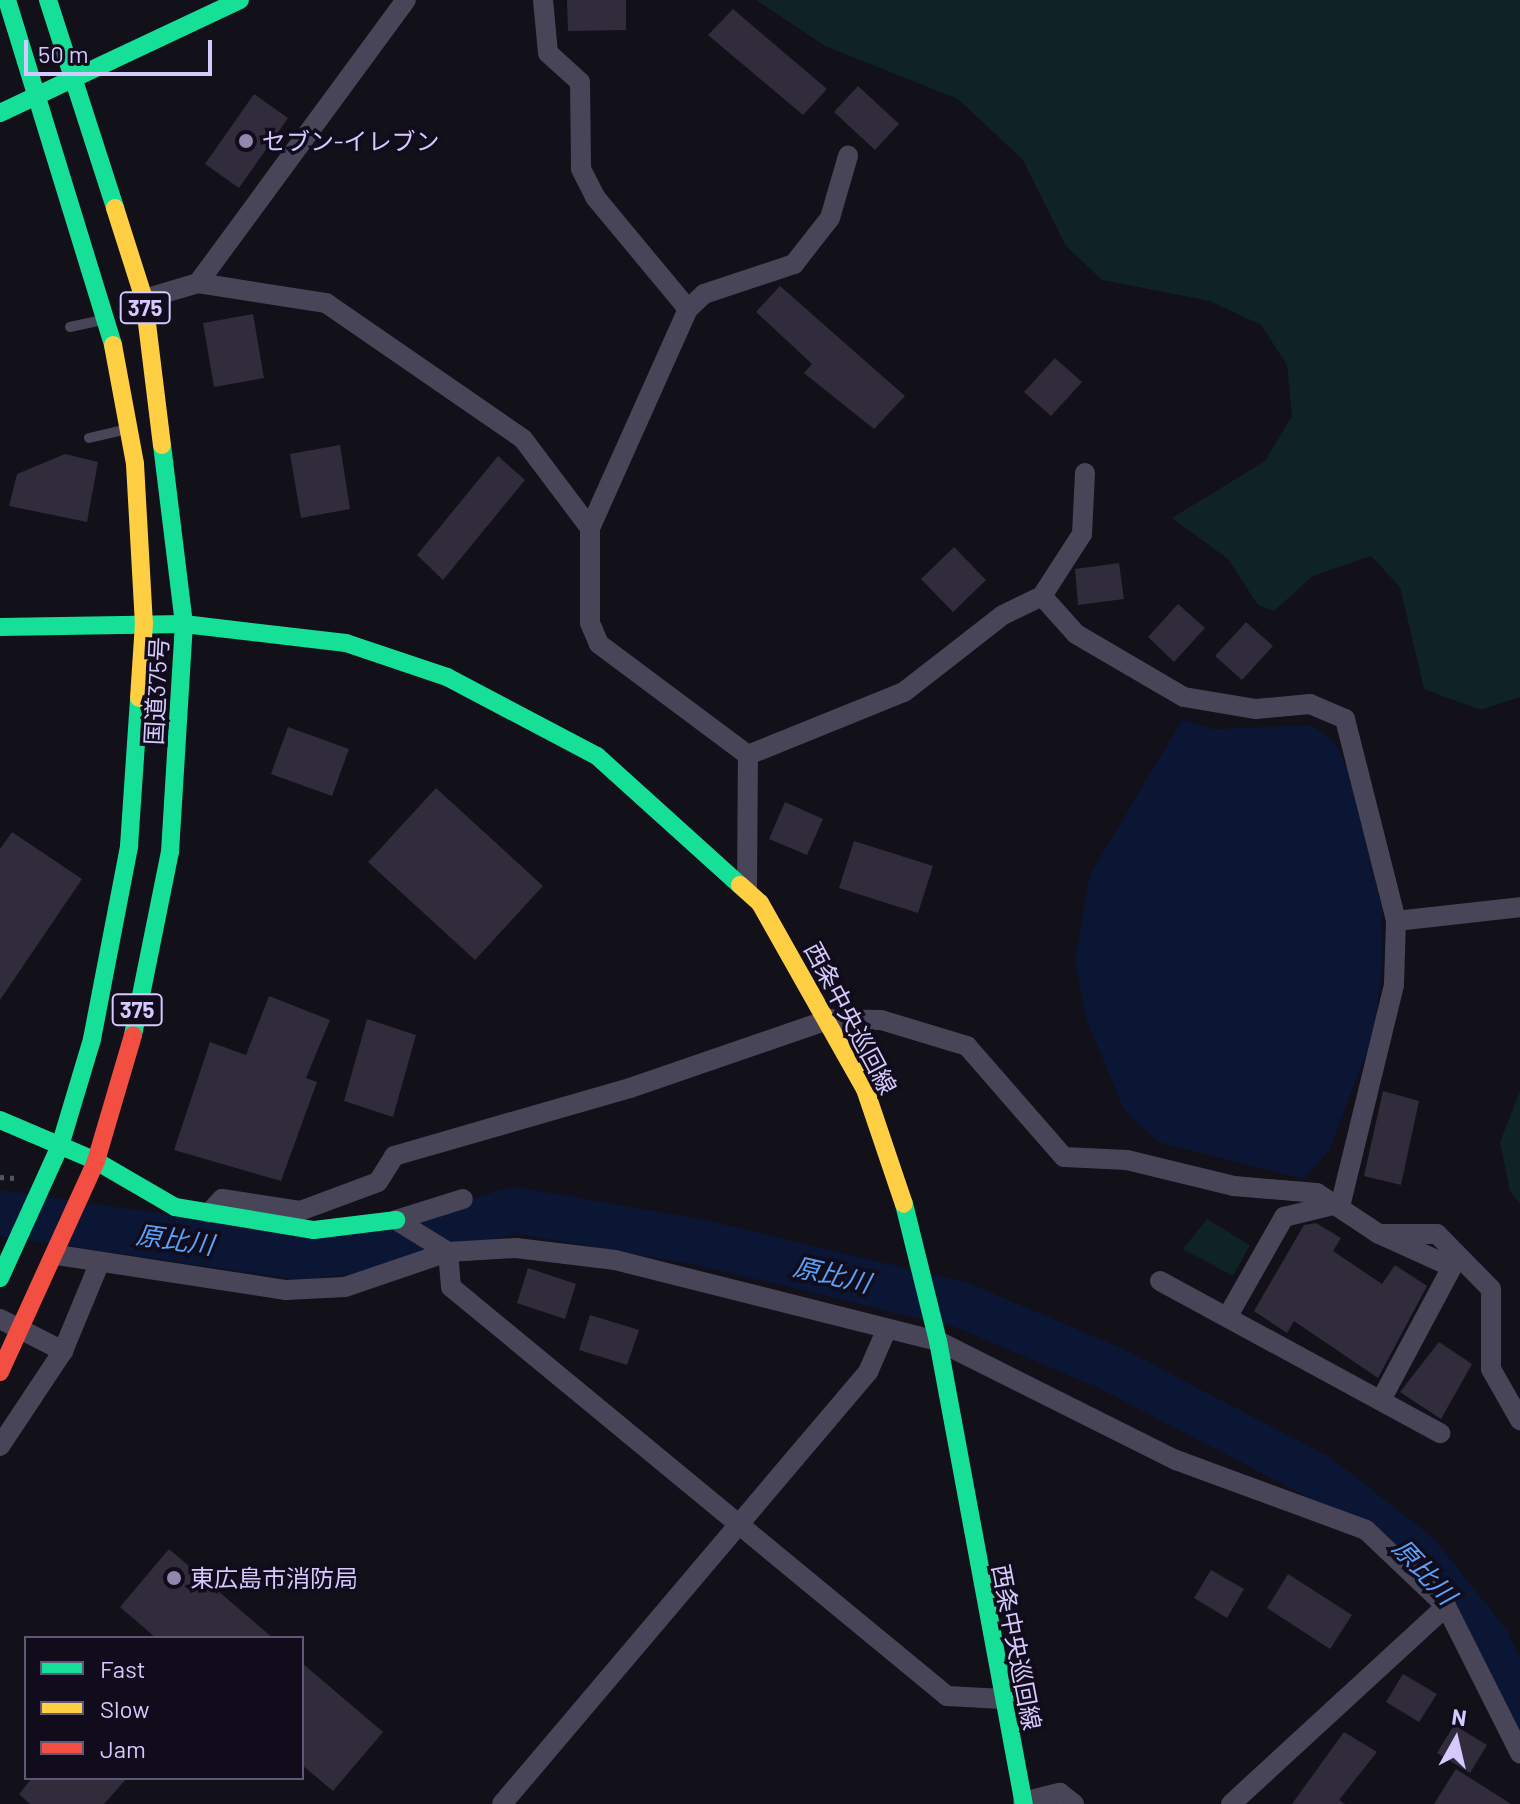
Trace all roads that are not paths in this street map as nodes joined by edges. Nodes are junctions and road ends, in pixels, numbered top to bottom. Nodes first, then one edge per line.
1 (7, 0) edge
2 (240, 0) edge
3 (406, 0) edge
4 (543, 0) edge
5 (49, 2) edge
6 (78, 77) junction
7 (41, 92) junction
8 (0, 113) edge
9 (848, 156) dead end
10 (198, 283) junction
11 (144, 299) junction
12 (688, 309) junction
13 (108, 319) junction
14 (70, 327) dead end
15 (130, 429) junction
16 (89, 438) dead end
17 (1085, 473) dead end
18 (590, 528) junction
19 (1042, 596) junction
20 (144, 623) junction
21 (184, 624) junction
22 (0, 627) edge
23 (748, 755) junction
24 (747, 890) junction
25 (1520, 907) edge
26 (1396, 921) junction
27 (830, 1019) junction
28 (0, 1120) edge
29 (60, 1146) junction
30 (96, 1161) junction
31 (463, 1199) dead end
32 (1341, 1203) junction
33 (209, 1213) junction
34 (396, 1220) junction
35 (1379, 1234) junction
36 (7, 1245) edge
37 (448, 1252) junction
38 (57, 1255) junction
39 (99, 1264) junction
40 (0, 1278) edge
41 (1160, 1281) dead end
42 (1229, 1314) junction
43 (0, 1319) edge
44 (21, 1329) junction
45 (886, 1331) junction
46 (936, 1332) junction
47 (63, 1351) junction
48 (0, 1372) edge
49 (1381, 1400) junction
50 (1520, 1420) edge
51 (1440, 1433) dead end
52 (0, 1446) edge
53 (736, 1525) junction
54 (1446, 1606) junction
55 (1003, 1699) junction
56 (1520, 1753) edge
57 (1023, 1803) edge
58 (502, 1804) edge
59 (1074, 1804) edge
60 (1231, 1804) edge

1 - 7 main road, 国道375号 / 375
2 - 6 main road
3 - 10 street
4 - 12 street
5 - 6 main road, 国道375号 / 375
6 - 7 main road
6 - 11 main road, 国道375号 / 375
7 - 8 main road
7 - 13 main road, 国道375号 / 375
9 - 12 street
10 - 11 street
10 - 18 street
11 - 21 main road, 国道375号 / 375
12 - 18 street
13 - 14 lane
13 - 15 main road, 国道375号 / 375
15 - 16 lane
15 - 20 main road, 国道375号 / 375
17 - 19 street
18 - 23 street
19 - 23 street
19 - 26 street
20 - 21 main road, 西条中央巡回線
20 - 22 main road
20 - 29 main road, 国道375号 / 375
21 - 24 main road, 西条中央巡回線
21 - 30 main road, 国道375号 / 375
23 - 24 street
24 - 27 main road, 西条中央巡回線
25 - 26 street
26 - 32 street
27 - 32 street
27 - 33 street
27 - 46 main road, 西条中央巡回線
28 - 29 main road
29 - 30 main road
29 - 36 main road, 国道375号 / 375
30 - 33 main road
30 - 38 main road, 国道375号 / 375
31 - 34 street
32 - 35 street
32 - 42 street
33 - 34 main road
34 - 37 street
35 - 49 street
35 - 50 street
36 - 40 main road, 国道375号 / 375
37 - 39 street
37 - 45 street
37 - 53 street
38 - 39 street
38 - 44 main road, 国道375号 / 375
39 - 47 street
41 - 42 street
42 - 49 street
43 - 44 street
44 - 47 street
44 - 48 main road, 国道375号 / 375
45 - 46 street
45 - 53 street
46 - 54 street
46 - 55 main road, 西条中央巡回線
47 - 52 street
49 - 51 street
53 - 55 street
53 - 58 street
54 - 56 street
54 - 60 street
55 - 57 main road, 西条中央巡回線
57 - 59 street

